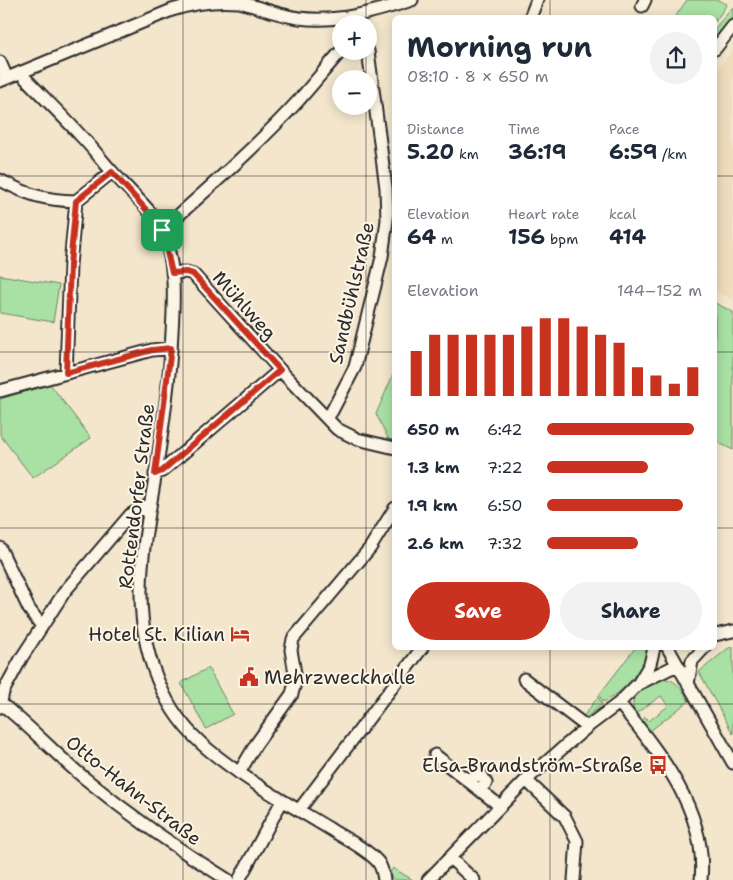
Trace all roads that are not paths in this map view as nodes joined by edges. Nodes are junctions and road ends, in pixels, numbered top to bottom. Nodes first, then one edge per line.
1 (220, 0) edge
2 (412, 0) edge
3 (537, 0) edge
4 (200, 1) edge
5 (369, 15) edge
6 (531, 15) edge
7 (332, 19) edge
8 (733, 26) edge
9 (717, 46) edge
10 (333, 60) edge
11 (369, 60) edge
12 (0, 62) edge
13 (21, 72) junction
14 (4, 79) edge
15 (112, 172) junction
16 (0, 180) edge
17 (76, 201) junction
18 (162, 230) junction
19 (172, 273) junction
20 (171, 348) junction
21 (280, 370) junction
22 (66, 373) junction
23 (0, 391) edge
24 (327, 418) junction
25 (392, 447) edge
26 (155, 474) junction
27 (149, 505) junction
28 (392, 513) edge
29 (0, 548) edge
30 (42, 625) junction
31 (420, 650) edge
32 (654, 650) edge
33 (669, 650) edge
34 (702, 650) edge
35 (650, 664) junction
36 (677, 665) junction
37 (524, 680) dead end
38 (638, 684) junction
39 (688, 684) junction
40 (619, 702) junction
41 (1, 705) edge
42 (587, 727) junction
43 (435, 755) dead end
44 (733, 763) edge
45 (239, 773) junction
46 (526, 780) junction
47 (282, 801) junction
48 (500, 806) junction
49 (299, 810) junction
50 (450, 858) junction
51 (228, 880) edge
52 (239, 880) edge
53 (384, 880) edge
54 (428, 880) edge
55 (474, 880) edge
56 (574, 880) edge
57 (701, 880) edge

1 - 4 street
1 - 7 street
2 - 5 street
3 - 6 street
4 - 13 street
8 - 9 street
10 - 18 street
11 - 24 street, Sandbühlstraße
12 - 14 street
13 - 14 street
13 - 15 street
15 - 17 street
15 - 18 street
16 - 17 street
17 - 22 street
18 - 19 street
19 - 20 street, Rottendorfer Straße
19 - 21 street, Mühlweg
20 - 22 street
20 - 26 street, Rottendorfer Straße
21 - 24 street, Mühlweg
21 - 26 street
22 - 23 street
24 - 25 street, Mühlweg
26 - 27 street, Rottendorfer Straße
27 - 30 street
27 - 45 street, Rottendorfer Straße
28 - 45 street
29 - 30 street
30 - 41 street
31 - 49 street
32 - 35 street
33 - 35 street
33 - 36 street
34 - 39 street
35 - 38 street
36 - 38 street
36 - 39 street
37 - 42 street
38 - 40 street
39 - 44 street
40 - 42 street
40 - 57 street
41 - 51 street, Otto-Hahn-Straße
42 - 46 street
43 - 48 street
45 - 47 street, Rottendorfer Straße
46 - 48 street
46 - 56 street
47 - 49 street, Rottendorfer Straße
47 - 52 street
48 - 50 street
49 - 53 street, Rottendorfer Straße
50 - 54 street
50 - 55 street

